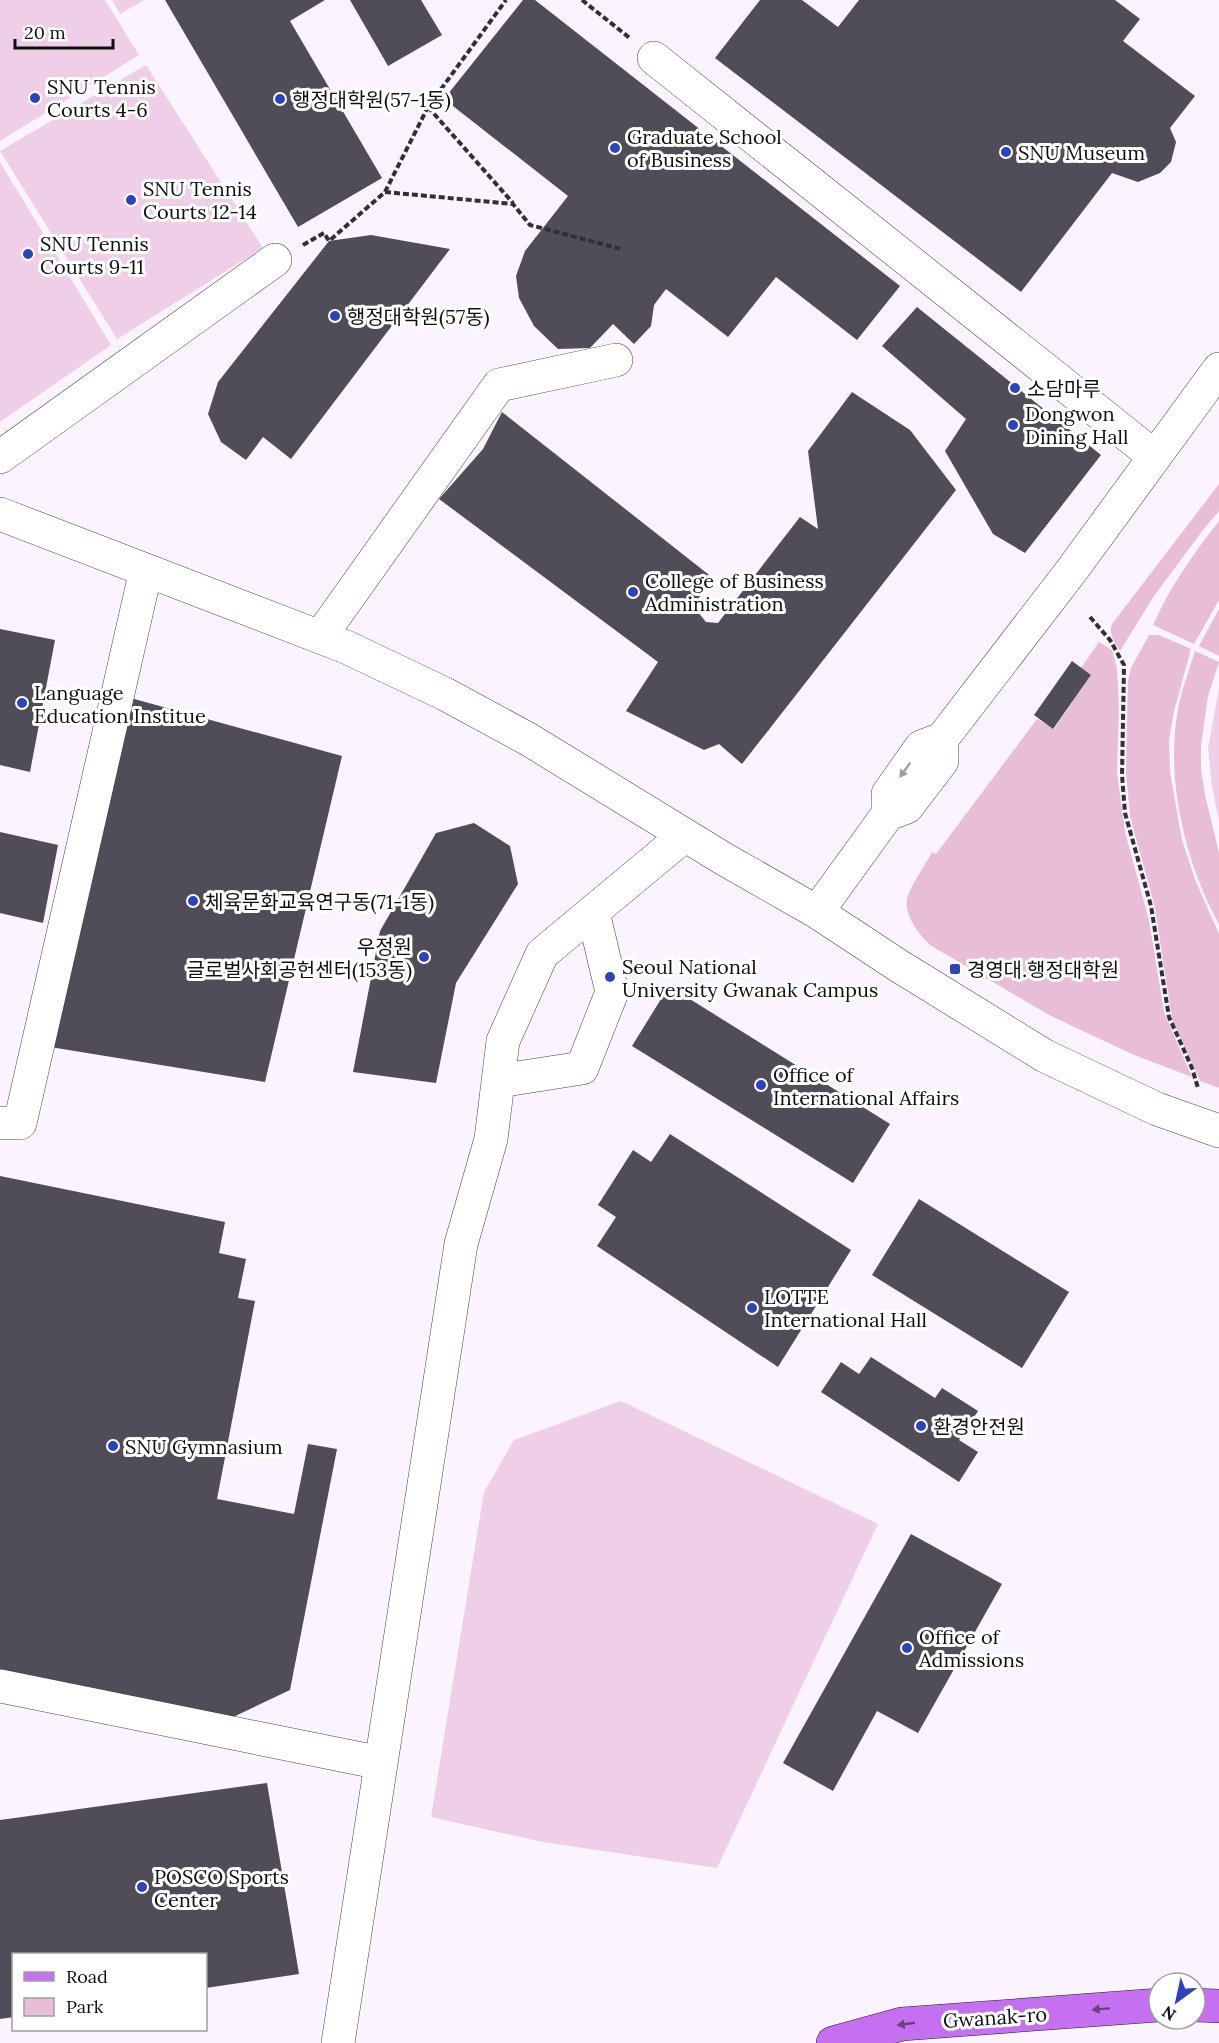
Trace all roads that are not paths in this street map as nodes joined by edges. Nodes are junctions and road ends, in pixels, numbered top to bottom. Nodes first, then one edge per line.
1 (654, 58) road end
2 (274, 260) road end
3 (616, 360) dead end
4 (1219, 369) edge
5 (0, 456) edge
6 (1154, 456) junction
7 (0, 514) edge
8 (146, 570) junction
9 (320, 637) junction
10 (685, 835) junction
11 (593, 912) junction
12 (817, 912) junction
13 (498, 1081) junction
14 (0, 1123) edge
15 (1219, 1131) edge
16 (0, 1686) edge
17 (381, 1763) junction
18 (1147, 2006) edge
19 (338, 2043) edge
20 (833, 2043) edge

1 - 6 street
2 - 5 street
3 - 9 street
4 - 6 street
6 - 12 street
7 - 8 street
8 - 9 street
8 - 14 street
9 - 10 street
10 - 11 street
10 - 12 street
11 - 13 street
11 - 13 street
12 - 15 street
13 - 17 street
16 - 17 street
17 - 19 street
18 -> 20 main road, Gwanak-ro

